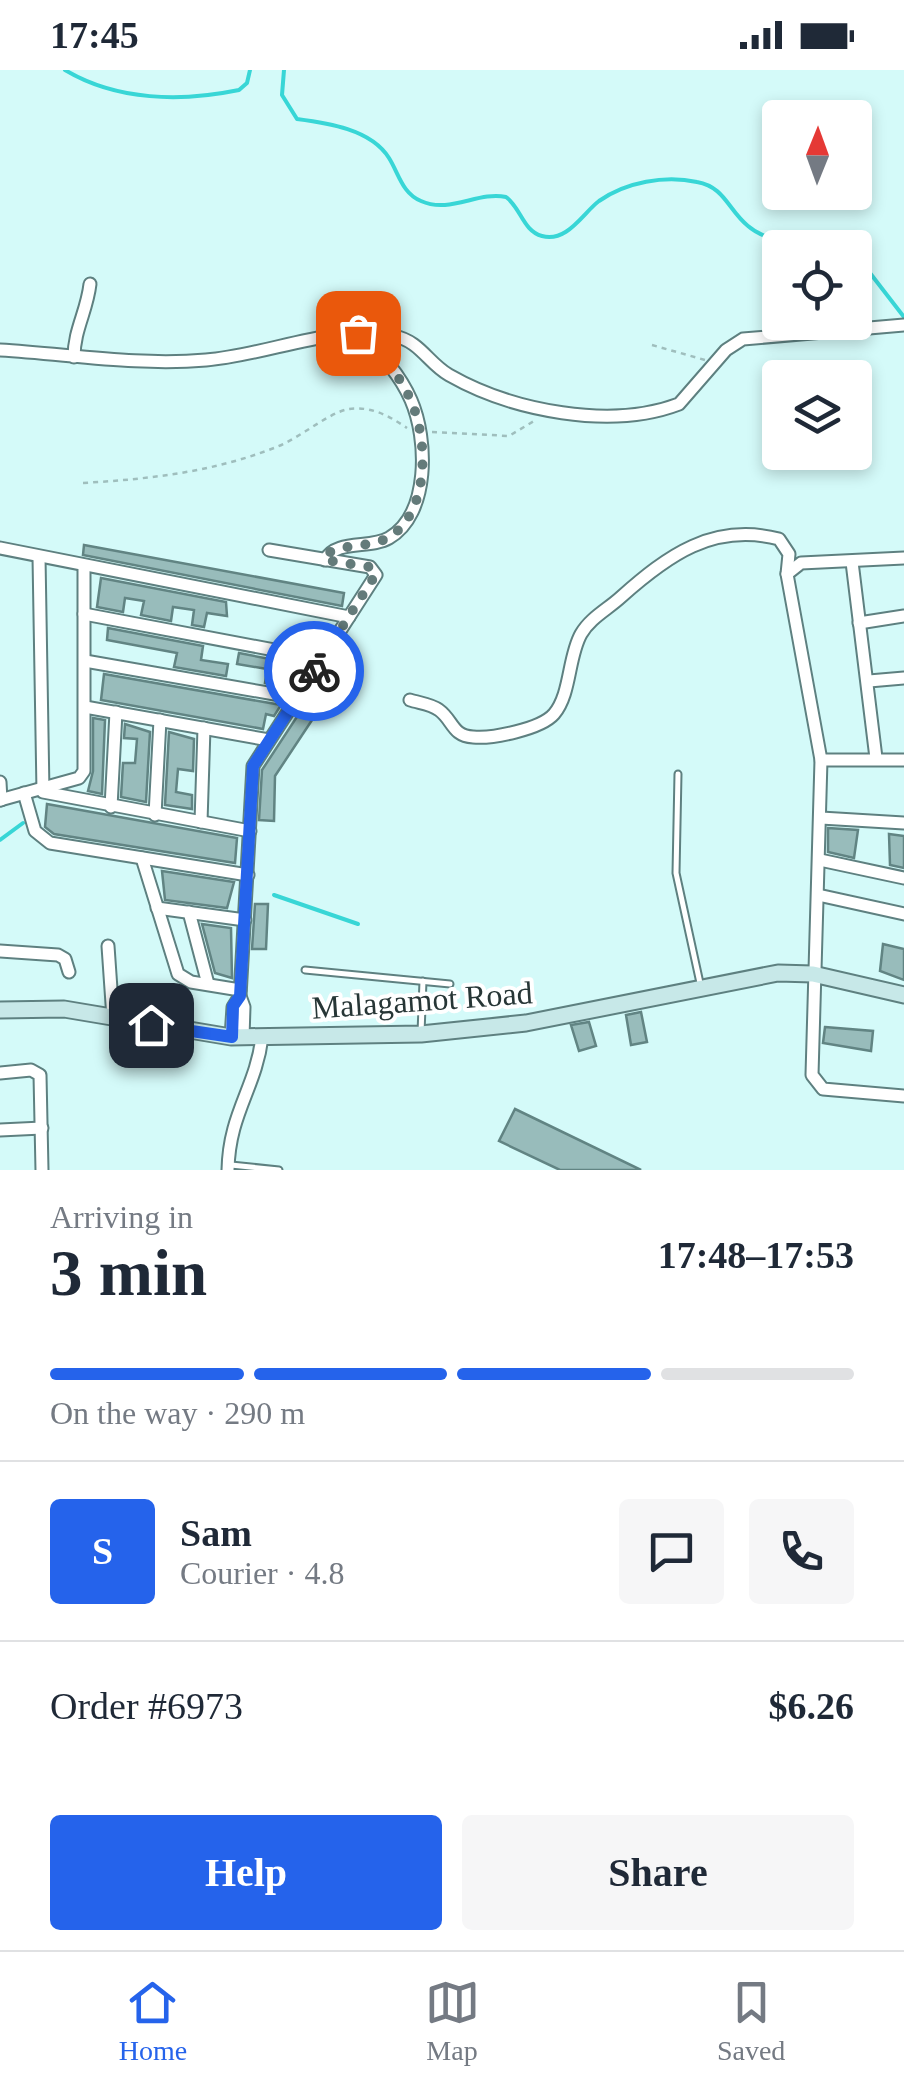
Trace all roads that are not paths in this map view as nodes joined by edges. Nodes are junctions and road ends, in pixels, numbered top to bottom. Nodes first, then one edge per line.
1 (90, 284) dead end
2 (904, 325) edge
3 (358, 333) junction
4 (0, 350) edge
5 (74, 357) junction
6 (0, 548) edge
7 (269, 550) dead end
8 (39, 557) junction
9 (904, 558) edge
10 (325, 560) junction
11 (852, 562) junction
12 (84, 567) junction
13 (788, 574) junction
14 (84, 614) junction
15 (904, 616) edge
16 (349, 617) junction
17 (859, 623) junction
18 (322, 659) junction
19 (84, 660) junction
20 (904, 678) edge
21 (870, 681) junction
22 (297, 698) junction
23 (410, 700) dead end
24 (85, 706) junction
25 (116, 712) junction
26 (160, 720) junction
27 (204, 728) junction
28 (270, 740) junction
29 (876, 758) junction
30 (821, 760) junction
31 (904, 760) edge
32 (678, 774) dead end
33 (0, 782) edge
34 (42, 788) junction
35 (24, 794) junction
36 (0, 800) edge
37 (111, 807) junction
38 (155, 814) junction
39 (820, 818) junction
40 (201, 822) junction
41 (904, 823) edge
42 (250, 831) junction
43 (142, 858) junction
44 (820, 860) junction
45 (248, 875) junction
46 (904, 878) edge
47 (818, 895) junction
48 (157, 908) junction
49 (189, 912) junction
50 (904, 914) edge
51 (246, 920) junction
52 (108, 946) dead end
53 (0, 952) edge
54 (305, 970) dead end
55 (69, 972) dead end
56 (812, 974) junction
57 (423, 981) junction
58 (208, 984) junction
59 (450, 984) dead end
60 (700, 986) junction
61 (240, 993) junction
62 (904, 995) edge
63 (0, 1010) edge
64 (113, 1018) junction
65 (421, 1034) junction
66 (237, 1037) junction
67 (262, 1038) junction
68 (0, 1073) edge
69 (904, 1096) edge
70 (42, 1128) junction
71 (0, 1130) edge
72 (228, 1167) edge
73 (42, 1170) edge
74 (279, 1170) edge

1 - 5 street
2 - 3 street
3 - 5 street
3 - 10 street
4 - 5 street
6 - 8 street
7 - 10 street
8 - 12 street
8 - 34 street
9 - 11 street
10 - 16 street
11 - 13 street
11 - 17 street
12 - 14 street
12 - 16 street
13 - 23 street
13 - 30 street
14 - 18 street
14 - 19 street
15 - 17 street
16 - 18 street
17 - 21 street
18 - 22 street
19 - 22 street
19 - 24 street
20 - 21 street
21 - 29 street
22 - 28 street
24 - 25 street
24 - 34 street
25 - 26 street
25 - 37 street
26 - 27 street
26 - 38 street
27 - 28 street
27 - 40 street
28 - 42 street
29 - 30 street
29 - 31 street
30 - 39 street
32 - 60 lane
33 - 36 street
34 - 35 street
34 - 37 street
35 - 36 street
35 - 43 street
37 - 38 street
38 - 40 street
39 - 41 street
39 - 44 street
40 - 42 street
42 - 45 street
43 - 45 street
43 - 48 street
44 - 46 street
44 - 47 street
45 - 51 street
47 - 50 street
47 - 56 street
48 - 49 street
48 - 58 street
49 - 51 street
49 - 58 street
51 - 61 street
52 - 64 street
53 - 55 street
54 - 57 lane
56 - 60 street, Malagamot Road
56 - 62 street, Malagamot Road
56 - 69 street
57 - 59 lane
57 - 65 lane
58 - 61 street
60 - 65 street, Malagamot Road
61 - 66 street
63 - 64 street, Malagamot Road
64 - 66 street, Malagamot Road
65 - 67 street, Malagamot Road
66 - 67 street, Malagamot Road
67 - 72 street
68 - 70 street
70 - 71 street
70 - 73 street
72 - 74 lane

